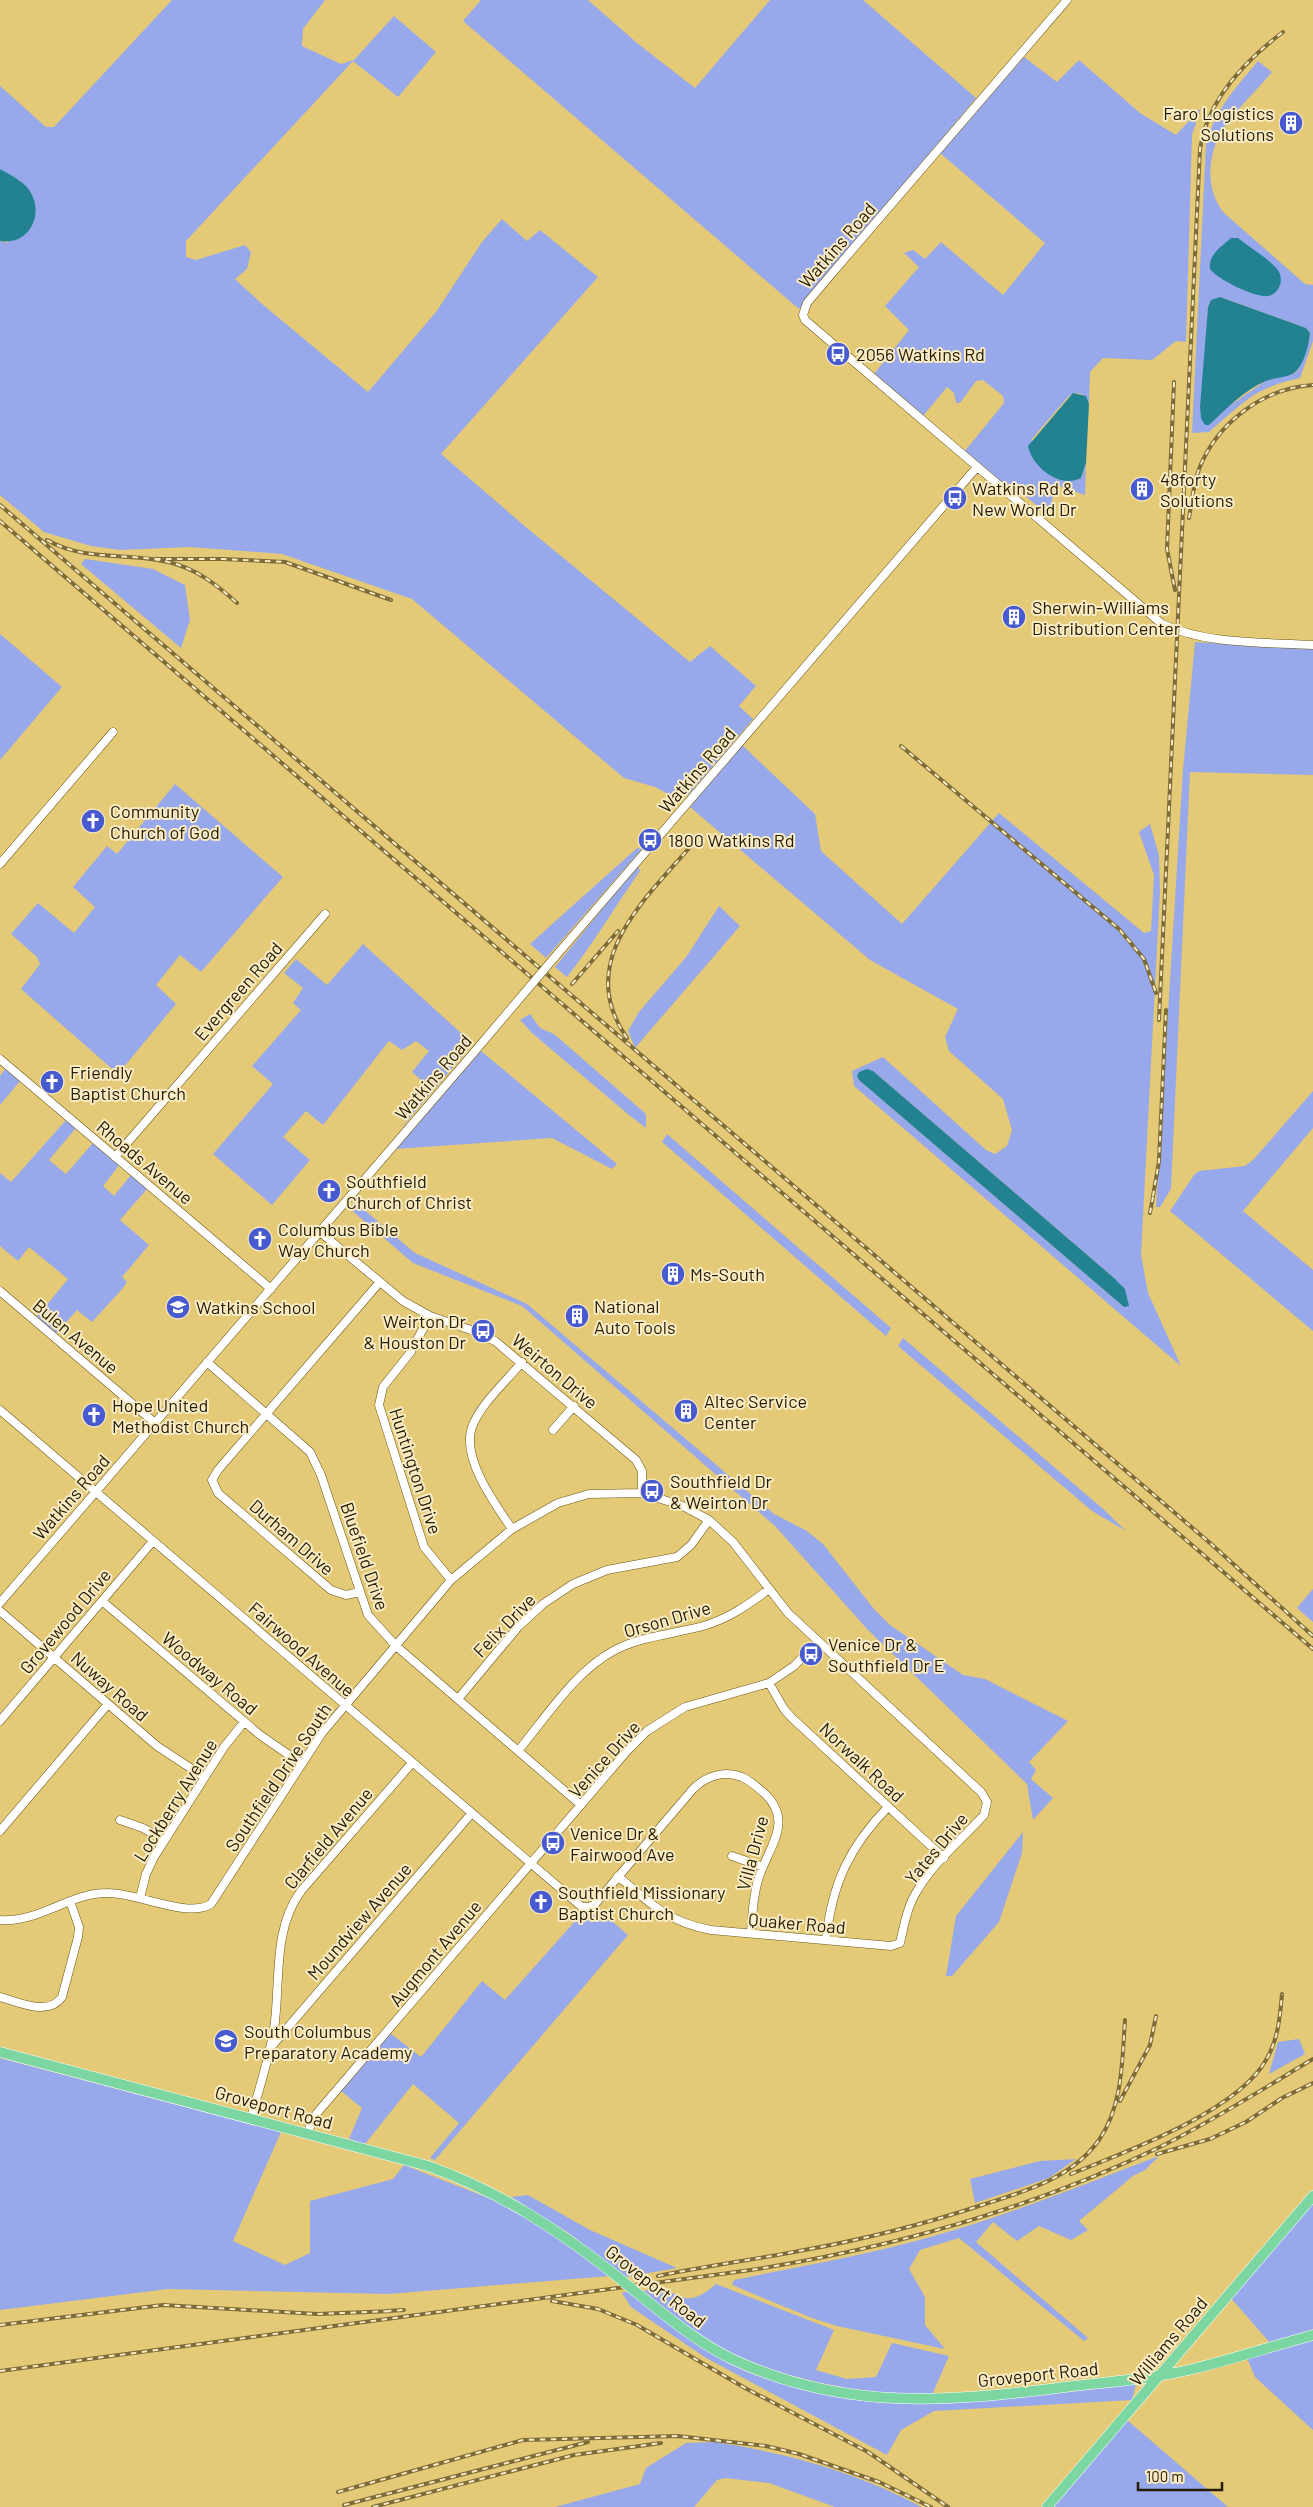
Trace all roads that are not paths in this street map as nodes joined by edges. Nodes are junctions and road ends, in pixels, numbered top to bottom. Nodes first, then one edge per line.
1 (1068, 0) edge
2 (977, 467) junction
3 (1313, 645) edge
4 (113, 732) dead end
5 (0, 864) edge
6 (326, 914) dead end
7 (0, 1059) edge
8 (115, 1157) junction
9 (320, 1232) junction
10 (379, 1283) junction
11 (271, 1289) junction
12 (0, 1291) edge
13 (430, 1316) junction
14 (207, 1362) junction
15 (522, 1362) junction
16 (574, 1406) junction
17 (0, 1410) edge
18 (267, 1413) junction
19 (155, 1423) junction
20 (553, 1430) dead end
21 (96, 1491) junction
22 (642, 1493) junction
23 (709, 1520) junction
24 (512, 1529) junction
25 (153, 1541) junction
26 (452, 1580) junction
27 (769, 1589) junction
28 (360, 1592) junction
29 (102, 1601) junction
30 (0, 1603) edge
31 (0, 1611) edge
32 (818, 1641) junction
33 (396, 1646) junction
34 (54, 1657) junction
35 (769, 1683) junction
36 (458, 1699) junction
37 (108, 1704) junction
38 (344, 1705) junction
39 (0, 1720) edge
40 (244, 1722) junction
41 (518, 1751) junction
42 (412, 1763) junction
43 (302, 1764) junction
44 (204, 1778) junction
45 (987, 1802) joint
46 (581, 1805) junction
47 (888, 1807) junction
48 (471, 1814) junction
49 (120, 1820) dead end
50 (0, 1831) edge
51 (164, 1840) junction
52 (732, 1856) dead end
53 (944, 1858) junction
54 (531, 1864) junction
55 (763, 1867) junction
56 (618, 1876) junction
57 (140, 1898) junction
58 (70, 1901) junction
59 (586, 1908) joint
60 (0, 1920) edge
61 (751, 1933) junction
62 (826, 1940) junction
63 (900, 1943) joint
64 (0, 1997) edge
65 (270, 2049) junction
66 (0, 2052) edge
67 (251, 2118) junction
68 (308, 2133) junction
69 (1313, 2196) edge
70 (1313, 2335) edge
71 (1161, 2375) junction
72 (1047, 2507) edge

1 - 2 street, Watkins Road
2 - 3 street
2 - 9 street, Watkins Road, bridge
4 - 5 street
6 - 8 street, Evergreen Road
7 - 8 street, Rhoads Avenue
8 - 11 street, Rhoads Avenue
9 - 10 street, Weirton Drive
9 - 11 street, Watkins Road
10 - 13 street, Weirton Drive
10 - 18 street
11 - 14 street, Watkins Road
12 - 19 street, Bulen Avenue
13 - 15 street, Weirton Drive
13 - 26 street, Huntington Drive
14 - 18 street, Bluefield Drive
14 - 19 street, Watkins Road
15 - 16 street, Weirton Drive
15 - 24 street
16 - 20 street
16 - 22 street, Weirton Drive
17 - 21 street, Fairwood Avenue
18 - 28 street, Bluefield Drive
18 - 28 street, Durham Drive
19 - 21 street, Watkins Road
21 - 25 street, Fairwood Avenue
21 - 30 street, Watkins Road
22 - 23 street, Southfield Drive South
22 - 24 street, Southfield Drive South
23 - 27 street, Southfield Drive South
23 - 36 street, Felix Drive
24 - 26 street, Southfield Drive South
25 - 29 street, Grovewood Drive
25 - 38 street, Fairwood Avenue
26 - 33 street, Southfield Drive South
27 - 32 street, Southfield Drive South
27 - 41 street, Orson Drive
28 - 33 street, Bluefield Drive
29 - 34 street, Grovewood Drive
29 - 40 street, Woodway Road
31 - 34 street, Nuway Road
32 - 35 street, Venice Drive
32 - 45 street, Southfield Drive South
33 - 36 street, Bluefield Drive
33 - 38 street, Southfield Drive South
34 - 37 street, Nuway Road
34 - 39 street, Grovewood Drive
35 - 46 street, Venice Drive
35 - 47 street, Norwalk Road
36 - 41 street, Bluefield Drive
37 - 44 street, Nuway Road
37 - 50 street
38 - 42 street, Fairwood Avenue
38 - 43 street, Southfield Drive South
40 - 43 street, Woodway Road
40 - 44 street, Lockberry Avenue
41 - 46 street, Bluefield Drive
42 - 48 street, Fairwood Avenue
42 - 65 street, Clarfield Avenue
43 - 57 street, Southfield Drive South
44 - 51 street, Lockberry Avenue
45 - 53 street, Yates Drive
46 - 54 street, Venice Drive
47 - 53 street, Norwalk Road
47 - 62 street
48 - 54 street, Fairwood Avenue
48 - 65 street, Moundview Avenue
49 - 51 street
51 - 57 street, Lockberry Avenue
52 - 55 street
53 - 63 street, Yates Drive
54 - 59 street, Fairwood Avenue
54 - 68 street, Augmont Avenue
55 - 56 street, Villa Drive
55 - 61 street, Villa Drive
56 - 59 street, Villa Drive
56 - 61 street, Quaker Road
57 - 58 street
58 - 60 street
58 - 64 street
61 - 62 street, Quaker Road
62 - 63 street, Quaker Road
65 - 67 street, Clarfield Avenue
66 - 67 main road, Groveport Road
67 - 68 main road, Groveport Road
68 - 71 main road, Groveport Road, bridge
69 - 71 main road, Williams Road
70 - 71 main road, Groveport Road
71 - 72 main road, Williams Road

